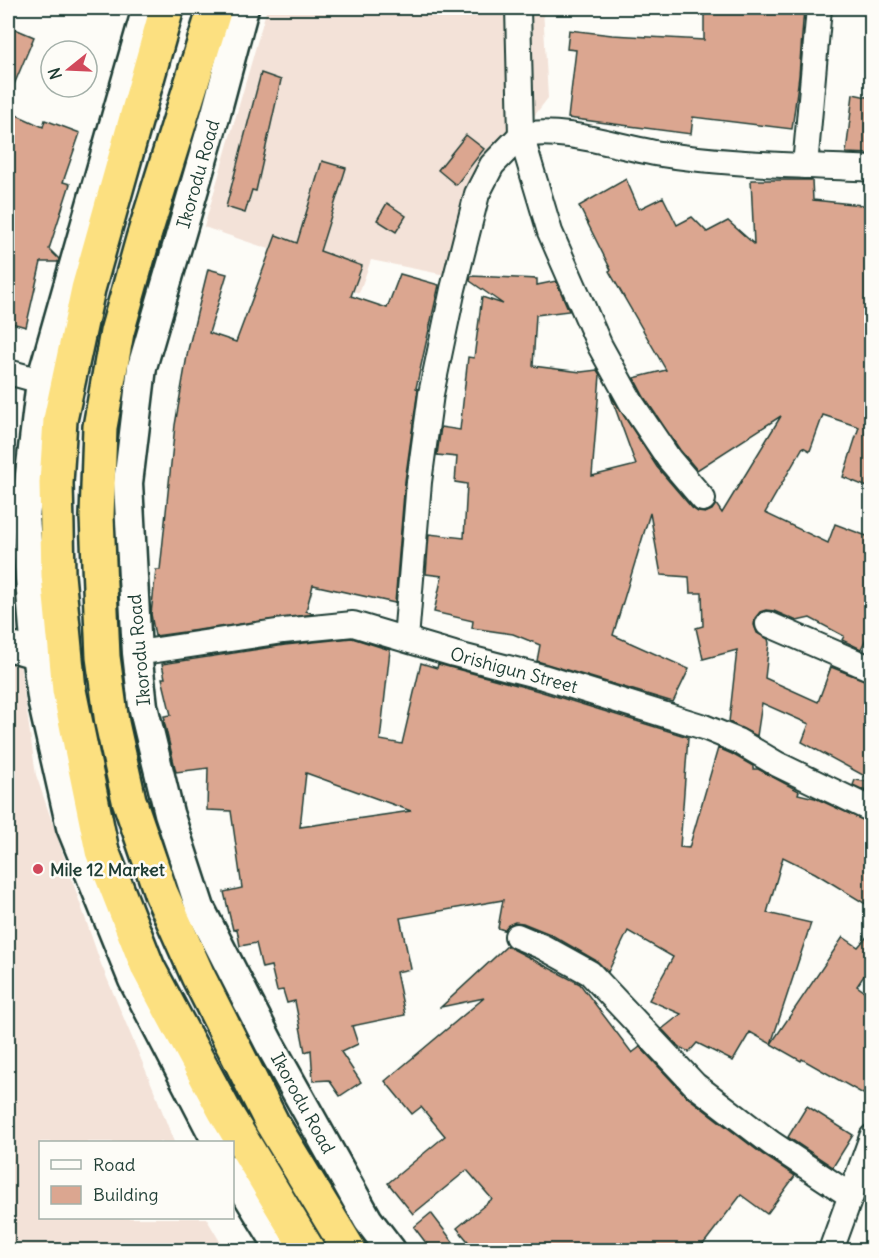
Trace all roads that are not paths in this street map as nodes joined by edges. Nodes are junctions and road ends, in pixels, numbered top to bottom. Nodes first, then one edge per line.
1 (147, 8) edge
2 (167, 8) edge
3 (215, 8) edge
4 (244, 8) edge
5 (518, 8) edge
6 (819, 8) edge
7 (521, 135) junction
8 (805, 166) junction
9 (872, 169) edge
10 (8, 372) edge
11 (41, 381) junction
12 (703, 499) dead end
13 (25, 517) junction
14 (8, 551) edge
15 (768, 624) dead end
16 (406, 639) junction
17 (8, 646) edge
18 (137, 653) junction
19 (36, 654) junction
20 (872, 669) edge
21 (872, 810) edge
22 (517, 936) dead end
23 (872, 1137) edge
24 (216, 1141) edge
25 (234, 1173) edge
26 (851, 1196) junction
27 (281, 1251) edge
28 (308, 1251) edge
29 (349, 1251) edge
30 (391, 1251) edge
31 (831, 1251) edge

1 - 11 street
2 - 28 highway
3 - 29 highway, Ikorodu Road
4 - 18 street, Ikorodu Road
5 - 7 street
6 - 8 street
7 - 8 street
7 - 12 street
7 - 16 street
8 - 9 street
10 - 11 street
11 - 13 street
13 - 14 street
13 - 19 street
15 - 20 street
16 - 18 street, Orishigun Street
16 - 21 street, Orishigun Street
17 - 19 street
18 - 30 street, Ikorodu Road
19 - 24 street
22 - 26 street
23 - 26 street
25 - 27 street
26 - 31 street

